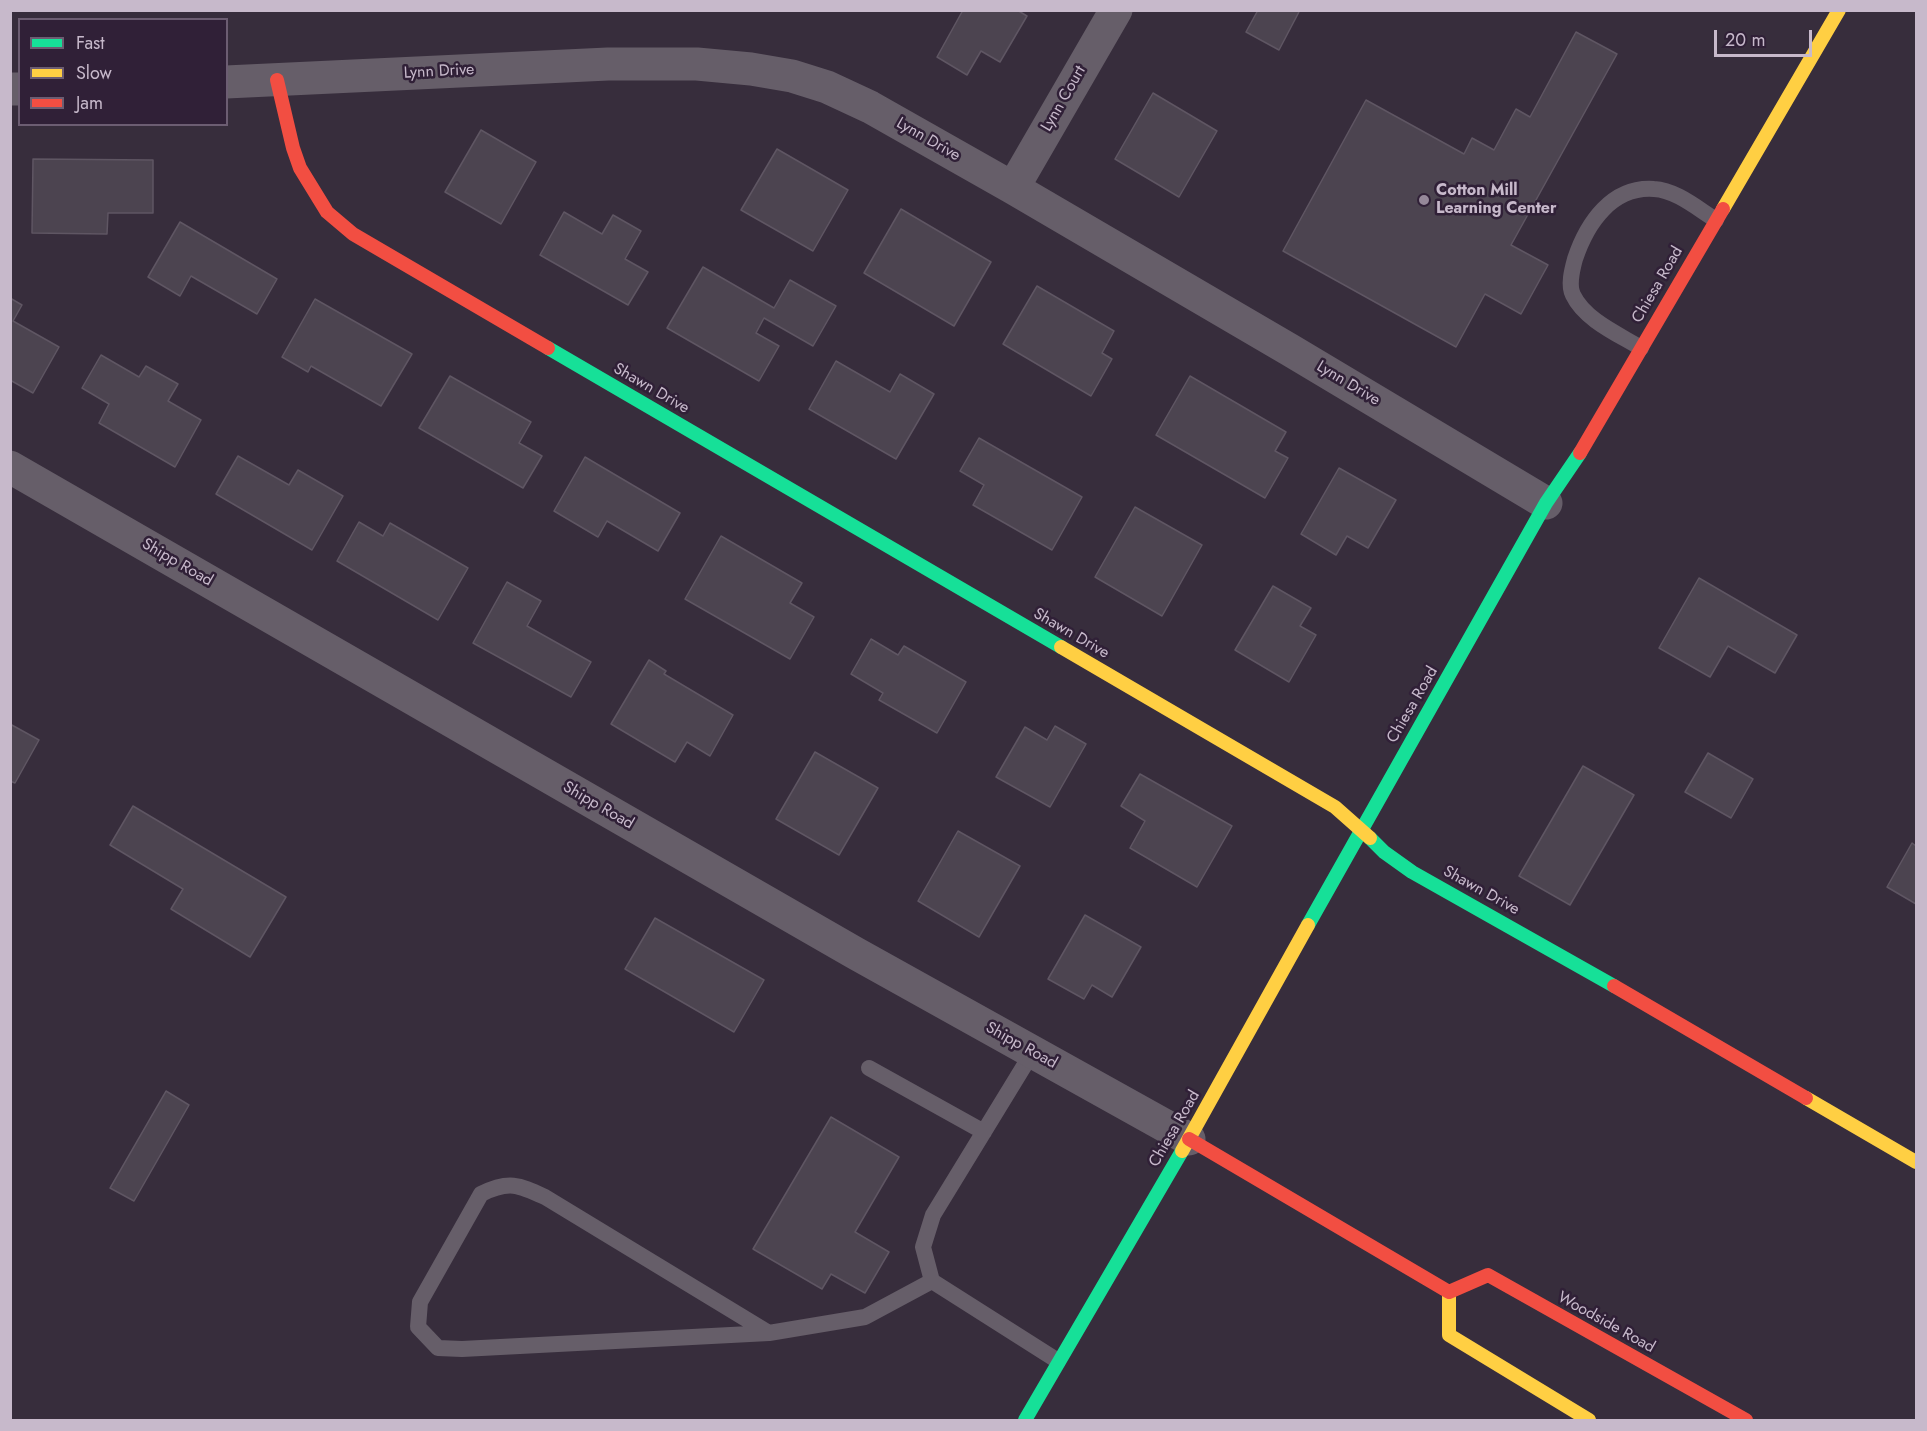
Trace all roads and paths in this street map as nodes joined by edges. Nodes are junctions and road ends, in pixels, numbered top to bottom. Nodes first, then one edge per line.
1 (1116, 10) edge
2 (1839, 10) edge
3 (277, 80) junction
4 (228, 82) edge
5 (1013, 188) junction
6 (1716, 220) junction
7 (1641, 348) junction
8 (10, 467) edge
9 (1546, 503) junction
10 (1361, 829) junction
11 (1032, 1053) junction
12 (869, 1068) dead end
13 (984, 1132) junction
14 (1189, 1139) junction
15 (1917, 1162) edge
16 (932, 1281) junction
17 (1449, 1292) junction
18 (769, 1333) junction
19 (1058, 1361) junction
20 (1024, 1420) edge
21 (1590, 1420) edge
22 (1746, 1420) edge

1 - 5 street, Lynn Court
2 - 6 street, Chiesa Road
3 - 4 street, Lynn Drive
3 - 5 street, Lynn Drive
3 - 10 street, Shawn Drive
5 - 9 street, Lynn Drive
6 - 7 street, Chiesa Road
6 - 7 lane
7 - 9 street, Chiesa Road
8 - 11 street, Shipp Road
9 - 10 street, Chiesa Road
10 - 14 street, Chiesa Road
10 - 15 street, Shawn Drive
11 - 13 lane
11 - 14 street, Shipp Road
12 - 13 lane
13 - 16 lane
14 - 17 street
14 - 19 street, Chiesa Road
16 - 18 lane
16 - 19 lane
17 - 21 street
17 - 22 street, Woodside Road
18 - 18 lane
19 - 20 street, Chiesa Road

